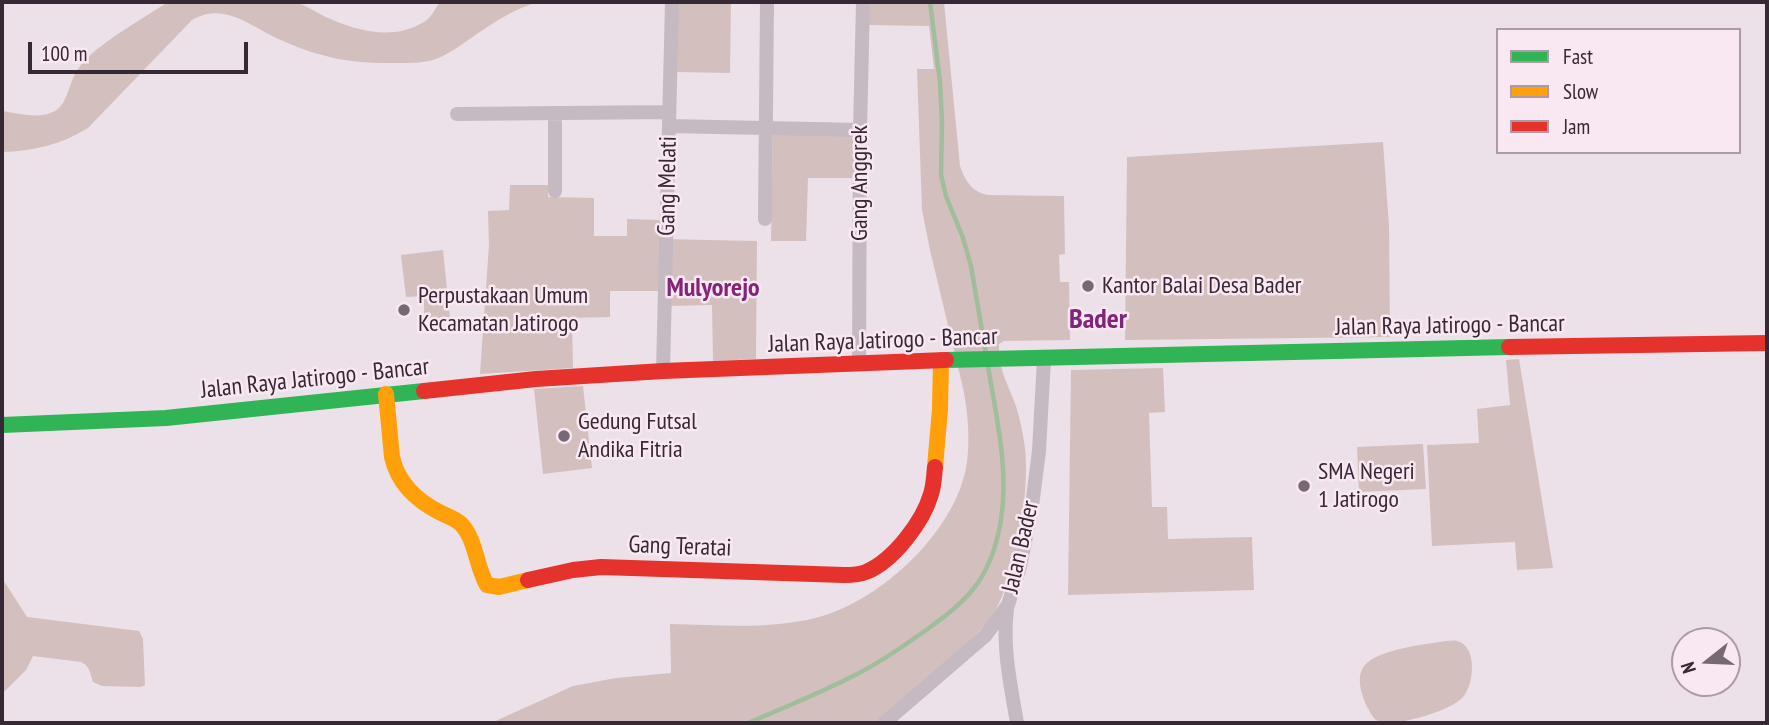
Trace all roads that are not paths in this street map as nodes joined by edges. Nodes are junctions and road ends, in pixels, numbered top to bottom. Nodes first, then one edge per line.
1 (672, 2) edge
2 (768, 2) edge
3 (863, 2) edge
4 (555, 113) junction
5 (457, 114) dead end
6 (669, 119) junction
7 (766, 128) junction
8 (860, 130) junction
9 (555, 191) dead end
10 (765, 219) dead end
11 (1767, 343) edge
12 (1037, 359) junction
13 (947, 360) junction
14 (859, 363) junction
15 (663, 371) junction
16 (386, 394) junction
17 (2, 425) edge
18 (1008, 605) junction
19 (884, 723) edge
20 (1017, 723) edge

1 - 6 street, Gang Melati
2 - 7 street
3 - 8 street, Gang Anggrek
4 - 5 street
4 - 6 street
4 - 9 street
6 - 7 street
6 - 15 street, Gang Melati
7 - 8 street
7 - 10 street
8 - 14 street, Gang Anggrek
11 - 12 main road, Jalan Raya Jatirogo - Bancar
12 - 13 main road, Jalan Raya Jatirogo - Bancar
12 - 18 street, Jalan Bader
13 - 14 main road, Jalan Raya Jatirogo - Bancar
13 - 16 main road, Gang Teratai
14 - 15 main road, Jalan Raya Jatirogo - Bancar
15 - 16 main road, Jalan Raya Jatirogo - Bancar
16 - 17 main road, Jalan Raya Jatirogo - Bancar
18 - 19 street, Jalan Bader
18 - 20 street

